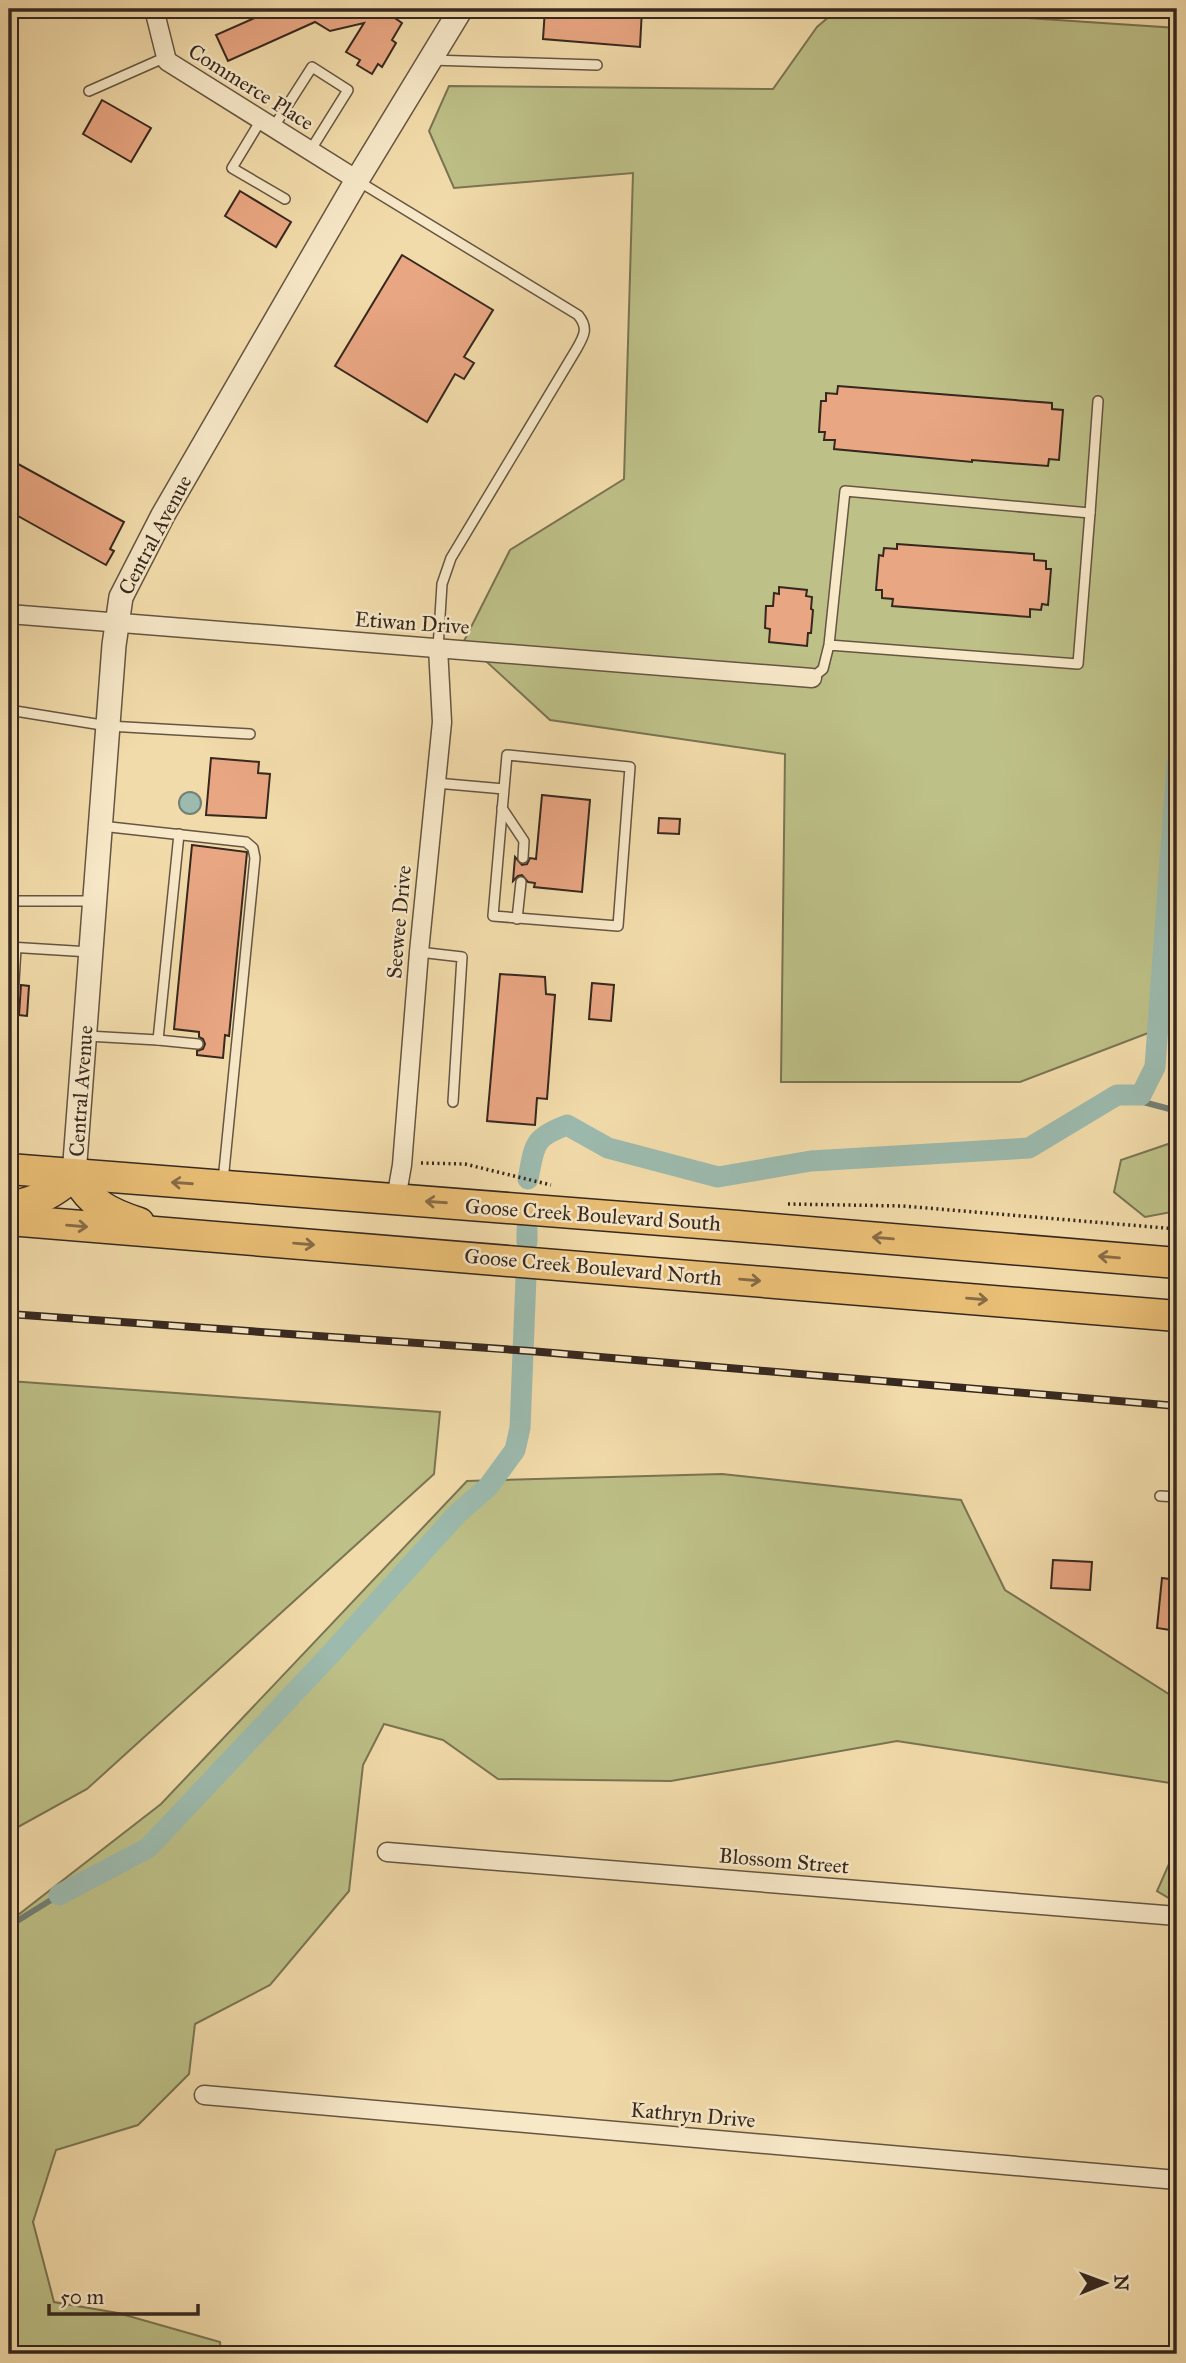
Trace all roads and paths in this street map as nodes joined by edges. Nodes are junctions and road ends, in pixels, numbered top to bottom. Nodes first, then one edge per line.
1 (154, 9) edge
2 (461, 9) edge
3 (1125, 9) edge
4 (1139, 9) edge
5 (166, 57) junction
6 (430, 60) junction
7 (597, 65) dead end
8 (89, 91) dead end
9 (267, 124) junction
10 (310, 151) junction
11 (356, 180) junction
12 (285, 199) dead end
13 (1098, 401) dead end
14 (1090, 513) junction
15 (9, 614) edge
16 (116, 623) junction
17 (829, 645) junction
18 (438, 649) junction
19 (812, 678) joint
20 (9, 710) edge
21 (108, 726) junction
22 (250, 734) dead end
23 (436, 783) junction
24 (504, 789) junction
25 (502, 807) junction
26 (101, 826) junction
27 (179, 834) junction
28 (523, 858) dead end
29 (521, 882) dead end
30 (9, 901) edge
31 (95, 901) junction
32 (517, 919) junction
33 (12, 948) edge
34 (91, 952) junction
35 (419, 952) junction
36 (85, 1036) junction
37 (158, 1040) junction
38 (198, 1044) dead end
39 (224, 1045) dead end
40 (236, 1046) junction
41 (9, 1068) edge
42 (453, 1102) dead end
43 (402, 1165) junction
44 (9, 1170) edge
45 (75, 1175) junction
46 (222, 1186) junction
47 (554, 1186) dead end
48 (396, 1199) junction
49 (781, 1204) dead end
50 (9, 1207) edge
51 (9, 1220) edge
52 (1177, 1229) edge
53 (174, 1234) junction
54 (1177, 1263) edge
55 (1177, 1316) edge
56 (1160, 1496) dead end
57 (1177, 1497) edge
58 (387, 1852) dead end
59 (1177, 1916) edge
60 (204, 2095) dead end
61 (1177, 2180) edge

1 - 5 street, Commerce Place
2 - 6 street, Central Avenue
3 - 4 lane
5 - 8 lane
5 - 9 street, Commerce Place
6 - 7 lane
6 - 11 street, Central Avenue
9 - 10 street, Commerce Place
9 - 10 lane
9 - 12 lane
10 - 11 street, Commerce Place
11 - 16 street, Central Avenue
11 - 18 lane
13 - 14 lane
14 - 17 lane
14 - 17 lane
15 - 16 street, Etiwan Drive
16 - 18 street, Etiwan Drive
16 - 21 street, Central Avenue
17 - 19 lane
18 - 19 street, Etiwan Drive
18 - 23 street, Seewee Drive
20 - 21 lane
21 - 22 lane
21 - 26 street, Central Avenue
23 - 24 lane
23 - 35 street, Seewee Drive
24 - 25 lane
24 - 32 lane
25 - 28 lane
25 - 32 lane
26 - 27 lane
26 - 31 street, Central Avenue
27 - 37 lane
27 - 40 lane
29 - 32 lane
30 - 31 lane
31 - 34 street, Central Avenue
33 - 34 lane
33 - 41 lane
34 - 36 street, Central Avenue
35 - 42 lane
35 - 43 street, Seewee Drive
36 - 37 lane
36 - 45 street, Central Avenue
37 - 38 lane
39 - 40 lane
40 - 46 lane
43 - 47 path
43 - 48 street, Seewee Drive
44 - 45 highway, Goose Creek Boulevard South
46 -> 45 highway, Goose Creek Boulevard South
45 - 50 highway
45 - 53 highway
46 - 48 highway, Goose Creek Boulevard South
54 -> 48 highway, Goose Creek Boulevard South
49 - 52 path
51 -> 53 highway, Goose Creek Boulevard North
53 -> 55 highway, Goose Creek Boulevard North
56 - 57 lane
58 - 59 street, Blossom Street
60 - 61 street, Kathryn Drive

